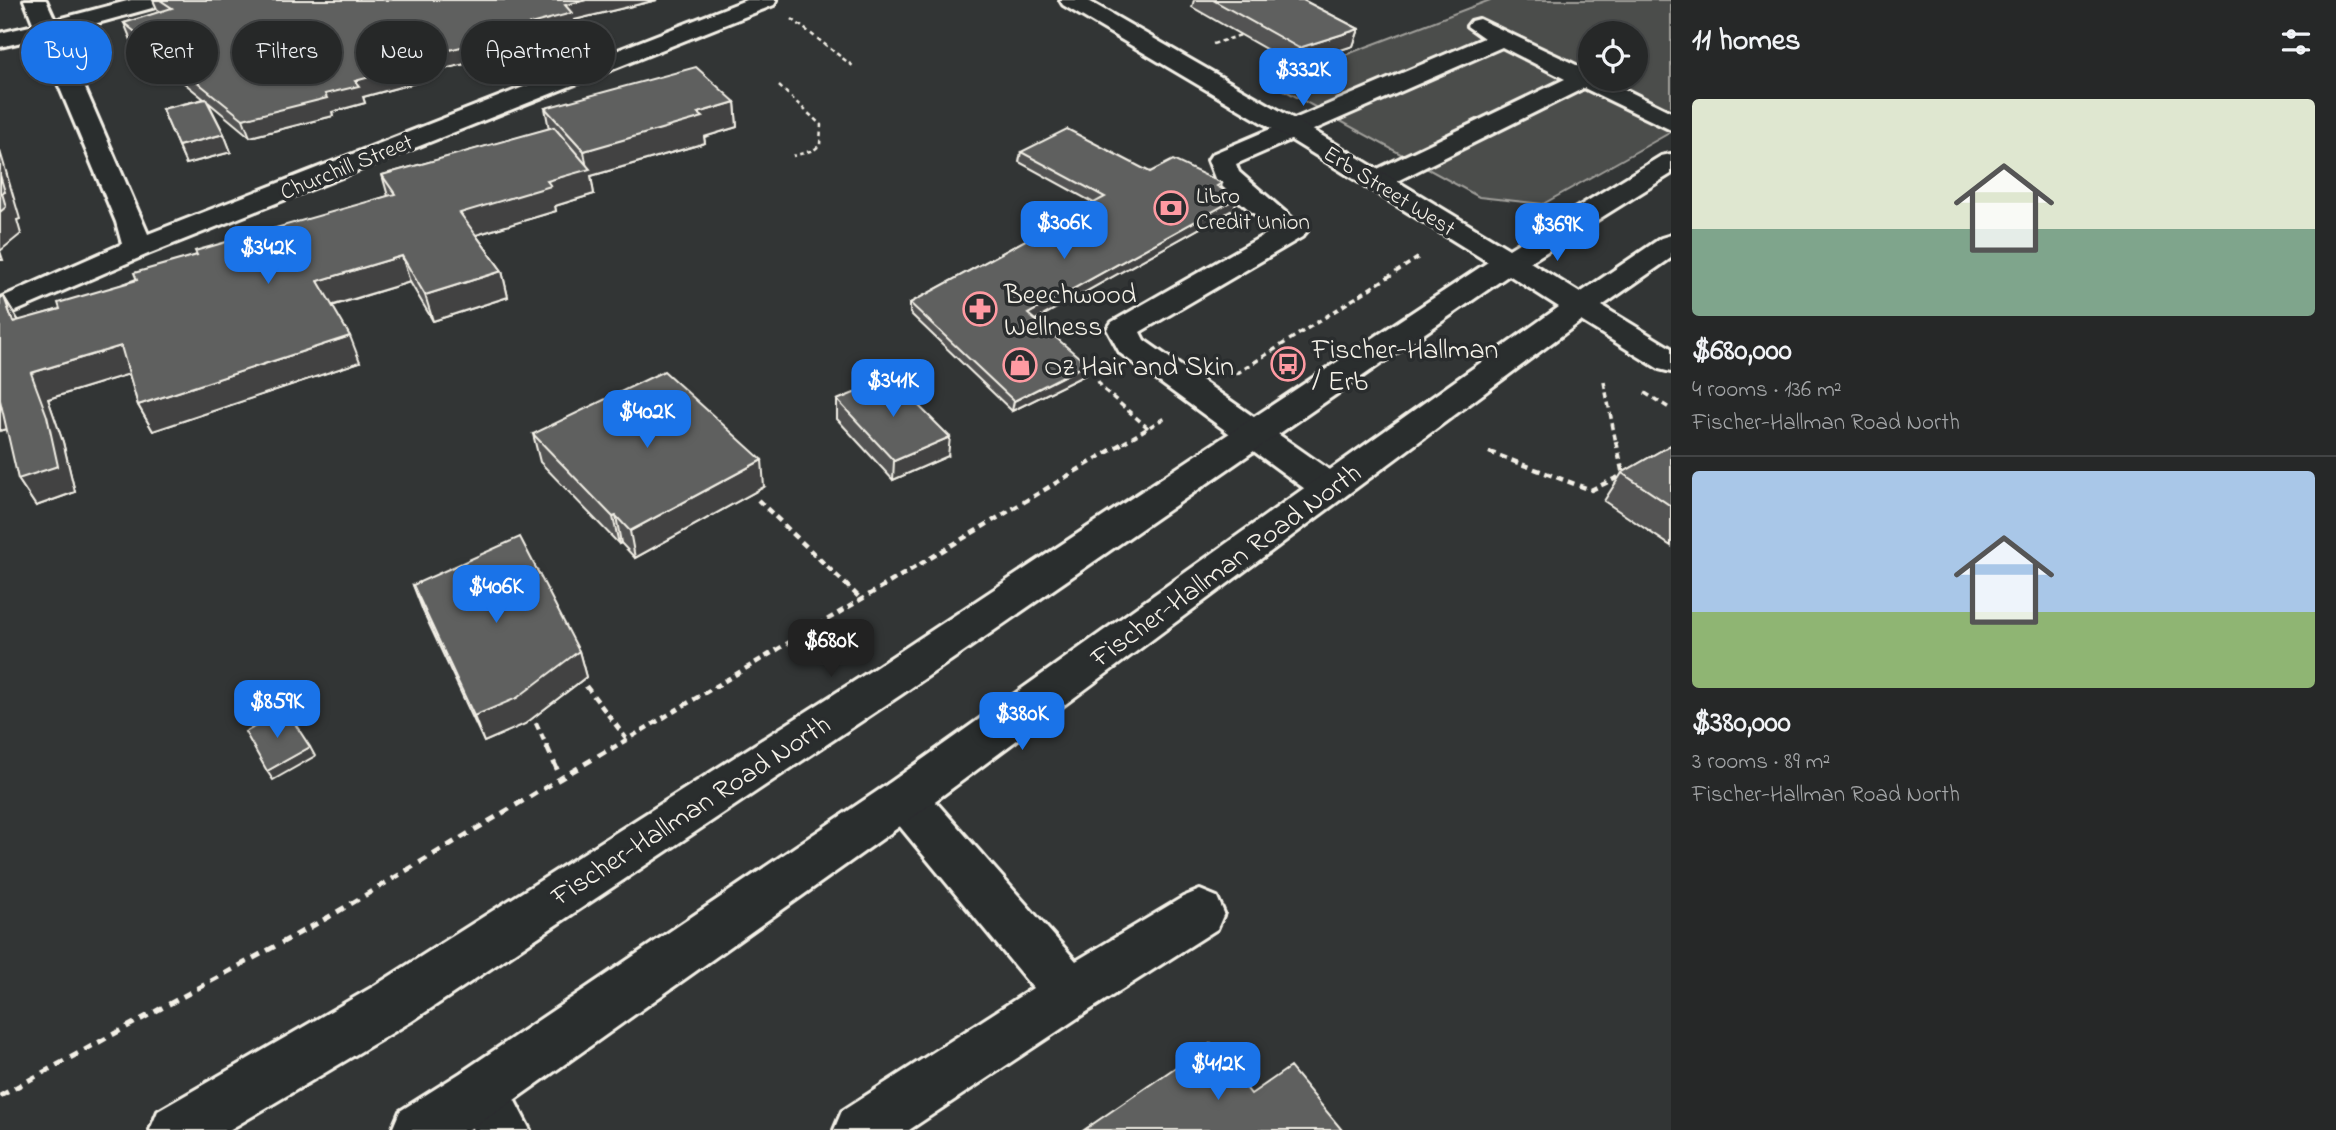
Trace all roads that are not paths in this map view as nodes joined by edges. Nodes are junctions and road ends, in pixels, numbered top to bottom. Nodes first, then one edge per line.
1 (34, 0) edge
2 (155, 0) edge
3 (1071, 0) edge
4 (776, 7) edge
5 (42, 21) edge
6 (79, 21) edge
7 (1471, 22) dead end
8 (21, 35) edge
9 (1503, 38) junction
10 (0, 40) edge
11 (1578, 76) edge
12 (1578, 82) edge
13 (70, 84) edge
14 (1608, 91) edge
15 (1671, 122) edge
16 (1292, 129) junction
17 (1671, 162) edge
18 (1376, 181) junction
19 (1671, 244) edge
20 (138, 248) junction
21 (1507, 263) junction
22 (1580, 306) junction
23 (0, 309) edge
24 (1671, 362) edge
25 (1254, 434) junction
26 (1329, 488) junction
27 (904, 798) junction
28 (1200, 913) dead end
29 (1070, 993) junction
30 (492, 1111) edge
31 (177, 1130) edge
32 (419, 1130) edge
33 (862, 1130) edge

1 - 5 main road
2 - 6 main road
3 - 16 main road, Erb Street West
4 - 20 main road, Churchill Street
7 - 9 main road
8 - 10 main road
9 - 11 main road
9 - 16 main road
12 - 18 main road
13 - 20 main road
14 - 15 main road
16 - 18 main road, Erb Street West
16 - 25 main road
17 - 21 main road, Fischer-Hallman Road North
18 - 21 main road, Erb Street West
19 - 22 main road, Fischer-Hallman Road North
20 - 23 main road, Churchill Street
21 - 22 main road, Erb Street West
21 - 25 main road, Fischer-Hallman Road North
22 - 24 main road, Erb Street West
22 - 26 main road, Fischer-Hallman Road North
25 - 26 main road
25 - 31 main road, Fischer-Hallman Road North
26 - 27 main road, Fischer-Hallman Road North
27 - 29 main road
27 - 30 main road, Fischer-Hallman Road North
28 - 29 main road
29 - 33 main road
30 - 32 main road, Fischer-Hallman Road North

